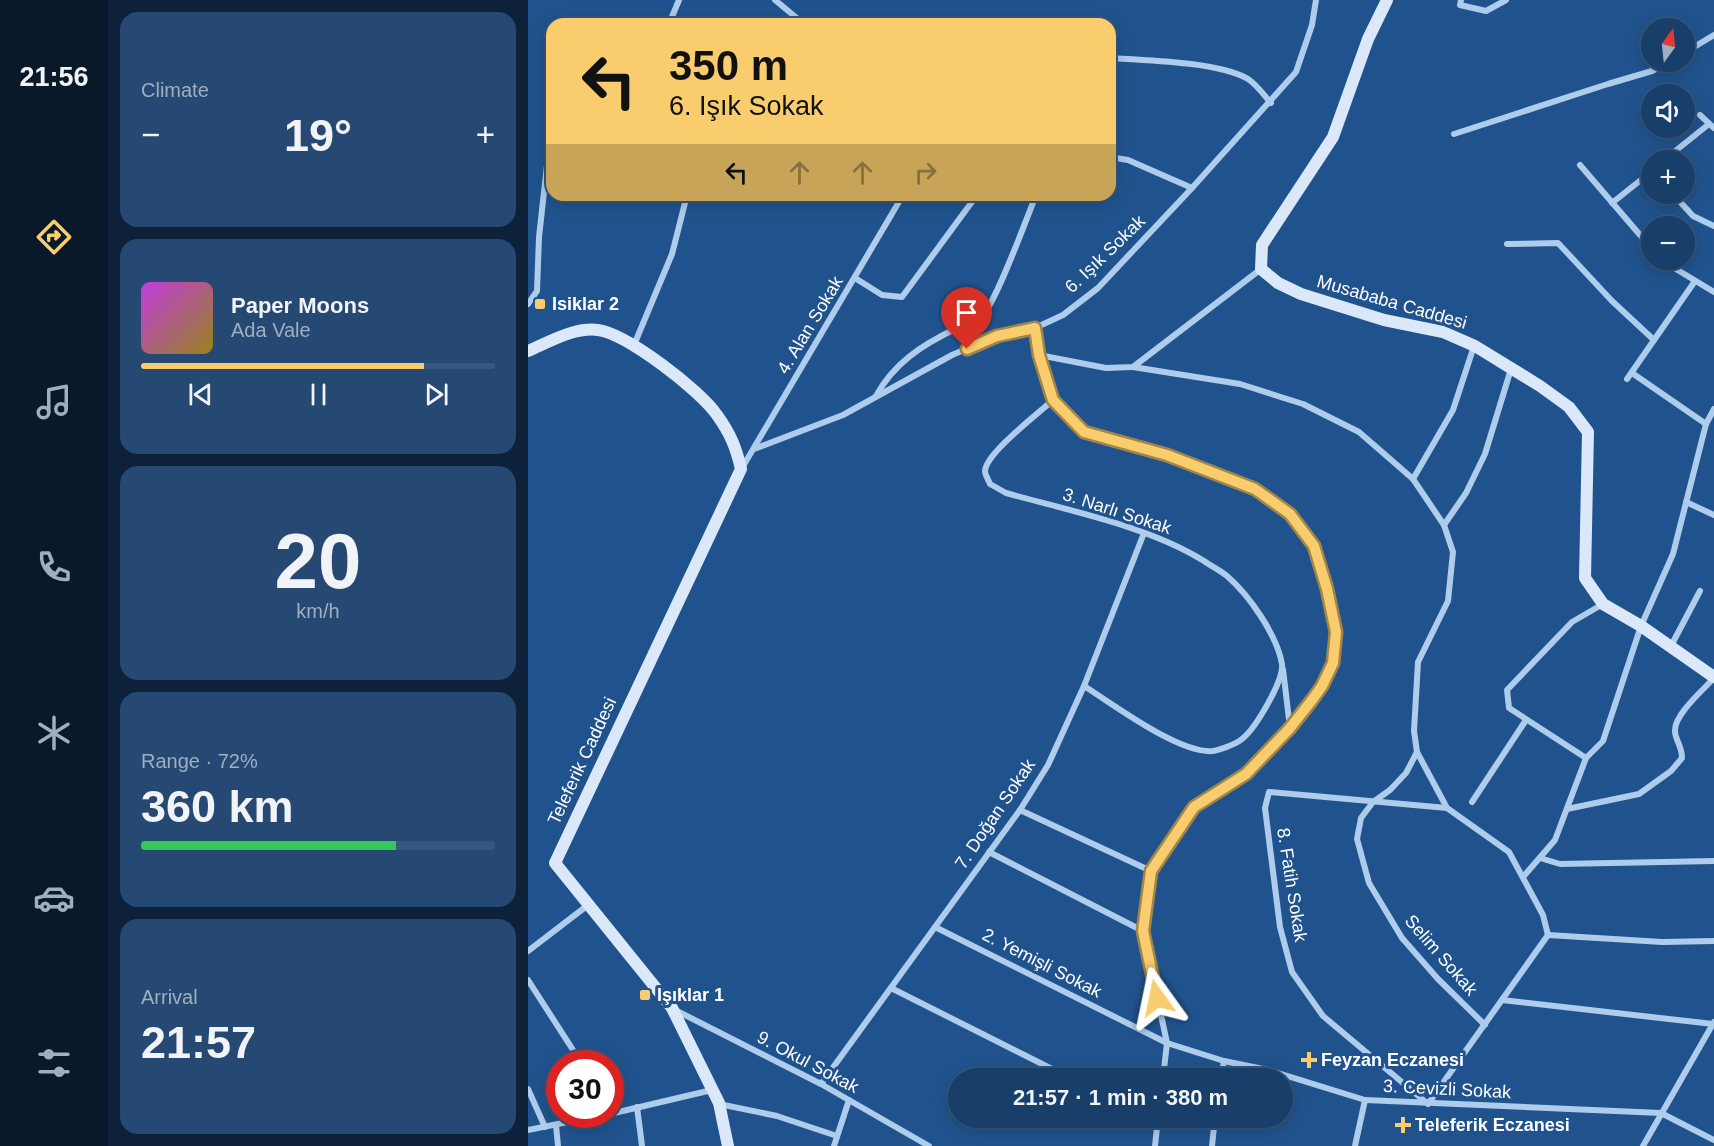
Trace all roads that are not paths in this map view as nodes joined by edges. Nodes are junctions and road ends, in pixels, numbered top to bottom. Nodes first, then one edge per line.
1 (680, 0) edge
2 (775, 0) edge
3 (1316, 0) edge
4 (1387, 0) edge
5 (1506, 0) edge
6 (1460, 2) edge
7 (672, 18) edge
8 (797, 18) edge
9 (1714, 34) edge
10 (1695, 46) edge
11 (1116, 58) edge
12 (1649, 72) edge
13 (1270, 103) junction
14 (1700, 115) dead end
15 (1712, 126) edge
16 (1454, 134) dead end
17 (1678, 150) edge
18 (1116, 158) edge
19 (1580, 165) dead end
20 (546, 174) edge
21 (1641, 180) edge
22 (1192, 188) junction
23 (685, 201) edge
24 (900, 201) edge
25 (973, 201) edge
26 (1034, 201) edge
27 (1612, 203) junction
28 (1682, 204) edge
29 (1714, 226) edge
30 (1641, 236) edge
31 (1507, 244) dead end
32 (1261, 269) junction
33 (1676, 270) edge
34 (855, 278) junction
35 (1695, 282) junction
36 (1714, 292) edge
37 (528, 304) edge
38 (1035, 328) junction
39 (1654, 340) junction
40 (634, 345) junction
41 (1474, 346) junction
42 (528, 351) edge
43 (1039, 355) junction
44 (1133, 367) junction
45 (1511, 369) junction
46 (875, 397) junction
47 (1053, 400) junction
48 (1714, 409) edge
49 (1706, 424) junction
50 (754, 449) junction
51 (741, 469) junction
52 (1413, 479) junction
53 (1686, 502) junction
54 (1714, 515) edge
55 (1444, 525) junction
56 (1144, 533) junction
57 (1700, 591) dead end
58 (1604, 604) junction
59 (1641, 627) junction
60 (1671, 647) junction
61 (1282, 666) junction
62 (1714, 678) edge
63 (1084, 686) junction
64 (1526, 720) junction
65 (1290, 728) junction
66 (1417, 752) junction
67 (1586, 758) junction
68 (1373, 802) junction
69 (1472, 802) dead end
70 (1447, 808) junction
71 (1567, 809) junction
72 (1020, 810) junction
73 (989, 852) junction
74 (1540, 858) junction
75 (1714, 861) edge
76 (1151, 871) junction
77 (1523, 877) junction
78 (588, 905) junction
79 (935, 927) junction
80 (1143, 931) junction
81 (1548, 935) junction
82 (1714, 941) edge
83 (528, 951) edge
84 (528, 980) edge
85 (891, 988) junction
86 (1502, 1000) junction
87 (672, 1008) junction
88 (1714, 1023) edge
89 (1485, 1024) junction
90 (1167, 1043) junction
91 (573, 1050) edge
92 (1224, 1061) junction
93 (1050, 1068) edge
94 (1164, 1068) edge
95 (1223, 1068) edge
96 (820, 1084) junction
97 (528, 1089) edge
98 (712, 1090) junction
99 (849, 1100) junction
100 (1365, 1100) junction
101 (718, 1103) junction
102 (1428, 1104) junction
103 (637, 1107) junction
104 (624, 1110) edge
105 (1661, 1113) junction
106 (545, 1127) joint
107 (556, 1128) edge
108 (1157, 1128) edge
109 (1214, 1128) edge
110 (528, 1130) edge
111 (837, 1136) junction
112 (1714, 1140) edge
113 (558, 1145) edge
114 (642, 1146) edge
115 (728, 1146) edge
116 (834, 1146) edge
117 (929, 1146) edge
118 (1155, 1146) edge
119 (1212, 1146) edge
120 (1355, 1146) edge
121 (1643, 1146) edge

1 - 7 street
2 - 8 street
3 - 13 street, 6. Işık Sokak
4 - 32 main road
5 - 6 street
9 - 10 street
11 - 13 street
12 - 16 street
13 - 22 street, 6. Işık Sokak
14 - 15 street
15 - 17 street
18 - 22 street
19 - 27 street
20 - 37 street
21 - 27 street
22 - 38 street, 6. Işık Sokak
23 - 40 street
24 - 34 street, 4. Alan Sokak
25 - 34 street
26 - 46 street
27 - 30 street
28 - 29 street
31 - 39 street
32 - 41 main road, Musababa Caddesi
32 - 44 street
33 - 35 street
34 - 50 street, 4. Alan Sokak
35 - 36 street
35 - 39 street
38 - 43 street
38 - 46 street, 6. Işık Sokak
39 - 49 street
40 - 42 main road
40 - 51 main road
41 - 45 main road, Musababa Caddesi
41 - 52 street
43 - 44 street
43 - 47 street
44 - 52 street
45 - 55 street
45 - 58 main road, Musababa Caddesi
46 - 50 street, 6. Işık Sokak
47 - 56 street, 3. Narlı Sokak
47 - 65 street
48 - 49 street
49 - 53 street
50 - 51 street, 4. Alan Sokak
51 - 78 main road, Teleferik Caddesi
52 - 55 street
53 - 54 street
53 - 59 street
55 - 66 street
56 - 61 street, 3. Narlı Sokak
56 - 63 street, 7. Doğan Sokak
57 - 60 street
58 - 59 main road, Musababa Caddesi
58 - 64 street
59 - 60 main road, Musababa Caddesi
59 - 67 street
60 - 62 main road, Musababa Caddesi
61 - 63 street
61 - 65 street, 3. Narlı Sokak
62 - 71 street
63 - 72 street, 7. Doğan Sokak
64 - 67 street
64 - 69 street
65 - 76 street
66 - 68 street
66 - 70 street
67 - 71 street
68 - 70 street
68 - 89 street, Selim Sokak
68 - 102 street, 8. Fatih Sokak
70 - 77 street
71 - 74 street
72 - 73 street, 7. Doğan Sokak
72 - 76 street
73 - 79 street, 7. Doğan Sokak
73 - 80 street
74 - 75 street
74 - 77 street
76 - 80 street
77 - 81 street
78 - 83 street
78 - 87 main road, Teleferik Caddesi
79 - 85 street, 7. Doğan Sokak
79 - 90 street, 2. Yemişli Sokak
80 - 90 street
81 - 82 street
81 - 86 street
84 - 91 street
85 - 93 street
85 - 96 street, 7. Doğan Sokak
86 - 88 street
86 - 89 street
87 - 96 street, 9. Okul Sokak
87 - 98 main road, Teleferik Caddesi
88 - 105 street
89 - 102 street
90 - 92 street, 3. Cevizli Sokak
90 - 94 street
92 - 95 street
92 - 100 street, 3. Cevizli Sokak
96 - 99 street, 9. Okul Sokak
97 - 106 street
98 - 101 main road, Teleferik Caddesi
98 - 103 street
99 - 111 street
99 - 117 street, 9. Okul Sokak
100 - 102 street, 3. Cevizli Sokak
100 - 120 street
101 - 111 street
101 - 115 main road, Teleferik Caddesi
102 - 105 street, 3. Cevizli Sokak
103 - 104 street
103 - 114 street
105 - 112 street
105 - 121 street
106 - 110 street
107 - 113 street
108 - 118 street
109 - 119 street
111 - 116 street

